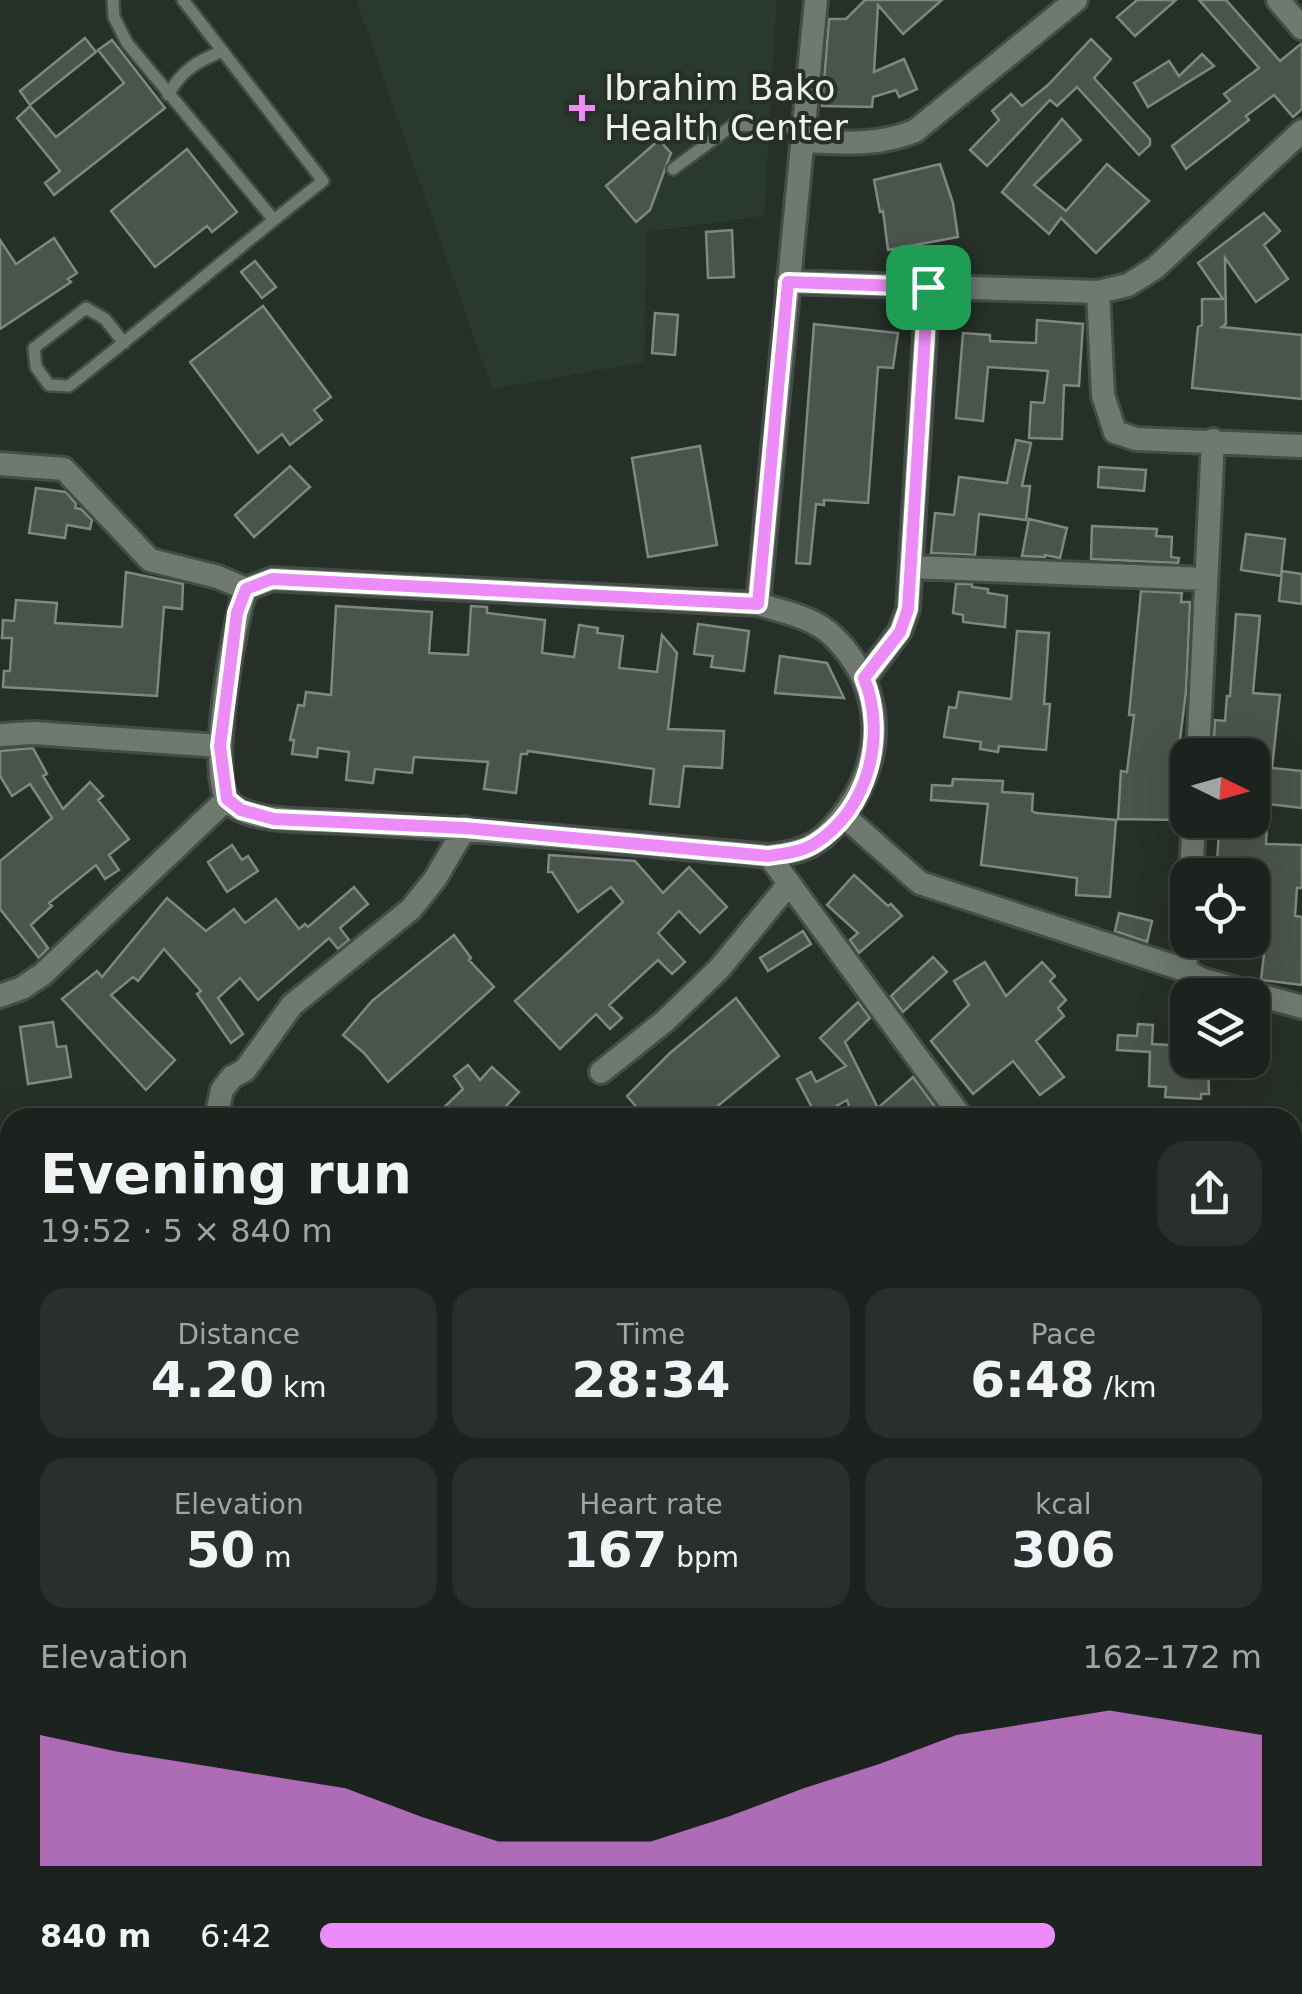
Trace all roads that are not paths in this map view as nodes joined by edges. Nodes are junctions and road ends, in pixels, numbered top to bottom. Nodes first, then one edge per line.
1 (113, 0) edge
2 (183, 0) edge
3 (816, 0) edge
4 (1076, 0) edge
5 (1278, 0) edge
6 (1302, 28) edge
7 (223, 51) junction
8 (168, 95) junction
9 (1302, 131) edge
10 (803, 134) junction
11 (673, 169) dead end
12 (274, 220) junction
13 (788, 282) junction
14 (928, 287) junction
15 (1098, 292) junction
16 (124, 343) junction
17 (1213, 440) junction
18 (1302, 446) edge
19 (0, 464) edge
20 (911, 567) junction
21 (1206, 579) junction
22 (246, 589) junction
23 (758, 604) junction
24 (864, 678) junction
25 (0, 735) edge
26 (1199, 738) edge
27 (220, 746) junction
28 (227, 799) junction
29 (844, 816) junction
30 (465, 828) junction
31 (768, 856) junction
32 (790, 884) junction
33 (1186, 958) edge
34 (1185, 970) junction
35 (0, 996) edge
36 (1302, 1007) edge
37 (600, 1072) dead end
38 (218, 1108) edge
39 (955, 1108) edge

1 - 8 lane
2 - 7 lane
3 - 10 street
4 - 10 street
5 - 6 street
7 - 8 lane
7 - 12 lane
8 - 12 lane
9 - 15 street
10 - 11 lane
10 - 13 street
12 - 16 lane
13 - 14 street
13 - 23 street
14 - 15 street
14 - 20 street
15 - 17 street
16 - 16 lane
17 - 18 street
17 - 21 street
19 - 22 street
20 - 21 street
20 - 24 street
21 - 26 street
22 - 23 street
22 - 27 street
23 - 24 street
24 - 29 street
25 - 27 street
27 - 28 street
28 - 30 street
28 - 35 street
29 - 31 street
29 - 34 street
30 - 31 street
30 - 38 street
31 - 32 street
32 - 37 street
32 - 39 street
33 - 34 street
34 - 36 street

